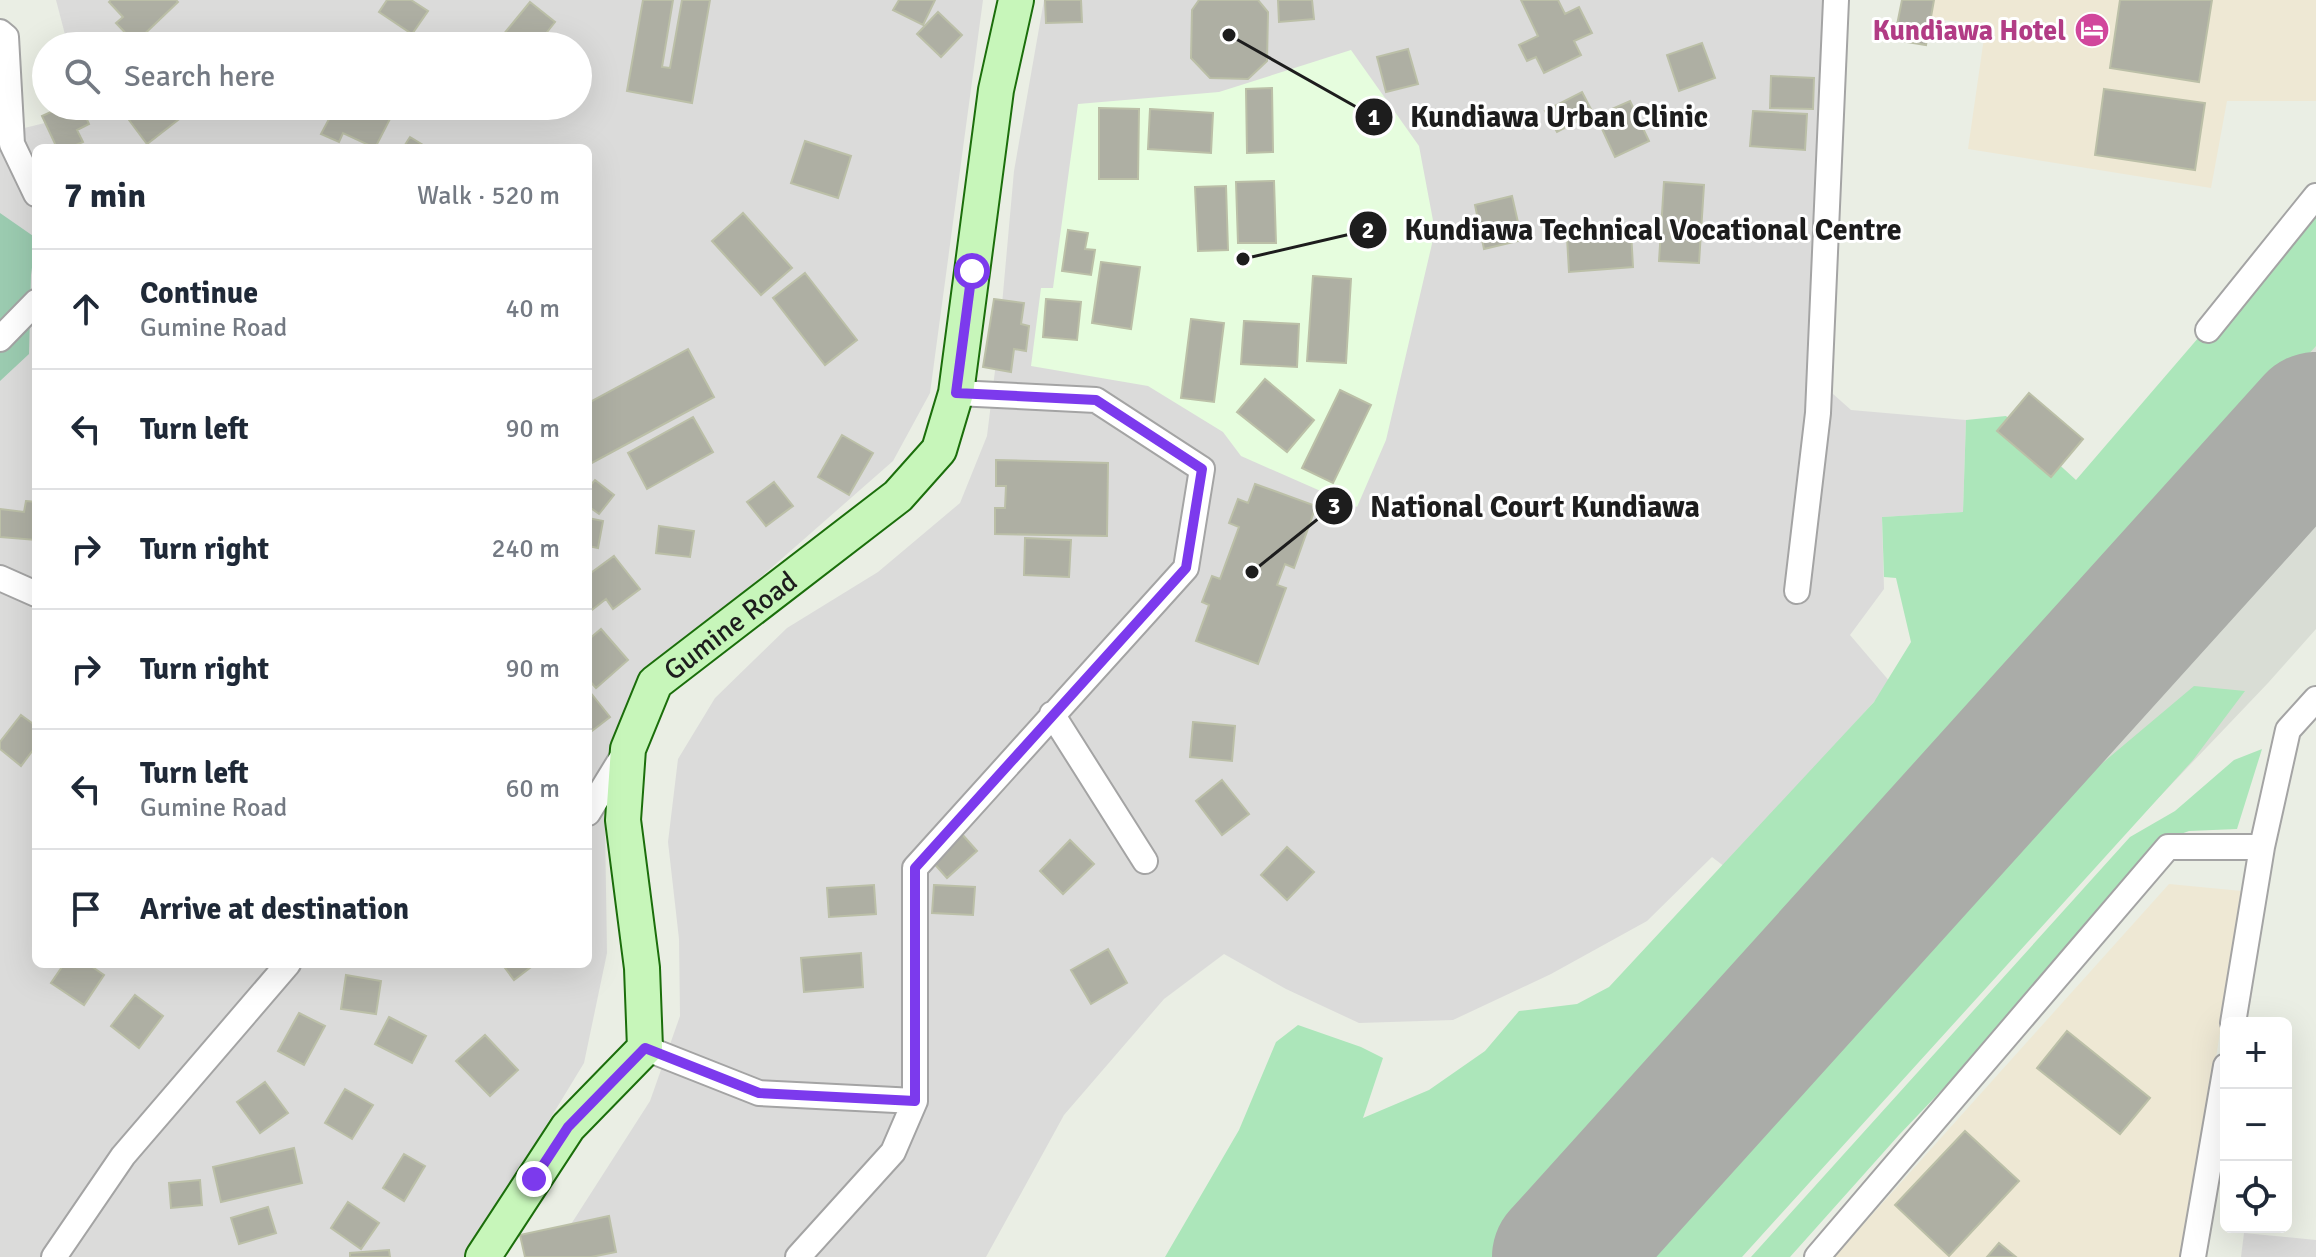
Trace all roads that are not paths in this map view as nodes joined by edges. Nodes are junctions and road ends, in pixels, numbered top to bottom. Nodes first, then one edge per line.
1 (1016, 0) edge
2 (1836, 0) edge
3 (0, 32) edge
4 (32, 186) edge
5 (2316, 196) edge
6 (32, 306) edge
7 (2208, 330) dead end
8 (0, 339) edge
9 (956, 393) junction
10 (0, 578) edge
11 (1797, 591) dead end
12 (32, 592) edge
13 (2316, 699) edge
14 (1052, 714) junction
15 (628, 749) junction
16 (592, 807) edge
17 (2262, 847) junction
18 (1145, 861) dead end
19 (285, 968) edge
20 (2234, 1017) edge
21 (645, 1048) junction
22 (2222, 1089) edge
23 (915, 1101) junction
24 (54, 1257) edge
25 (483, 1257) edge
26 (798, 1257) edge
27 (1817, 1257) edge
28 (2193, 1257) edge

1 - 9 main road, Gumine Road
2 - 11 street
3 - 4 street
5 - 7 street
6 - 8 street
9 - 14 street
9 - 15 main road, Gumine Road
10 - 12 street
13 - 17 street
14 - 18 street
14 - 23 street
15 - 16 street
15 - 21 main road, Gumine Road
17 - 20 street
17 - 27 street
19 - 24 street
21 - 23 street
21 - 25 main road
22 - 28 street
23 - 26 street

